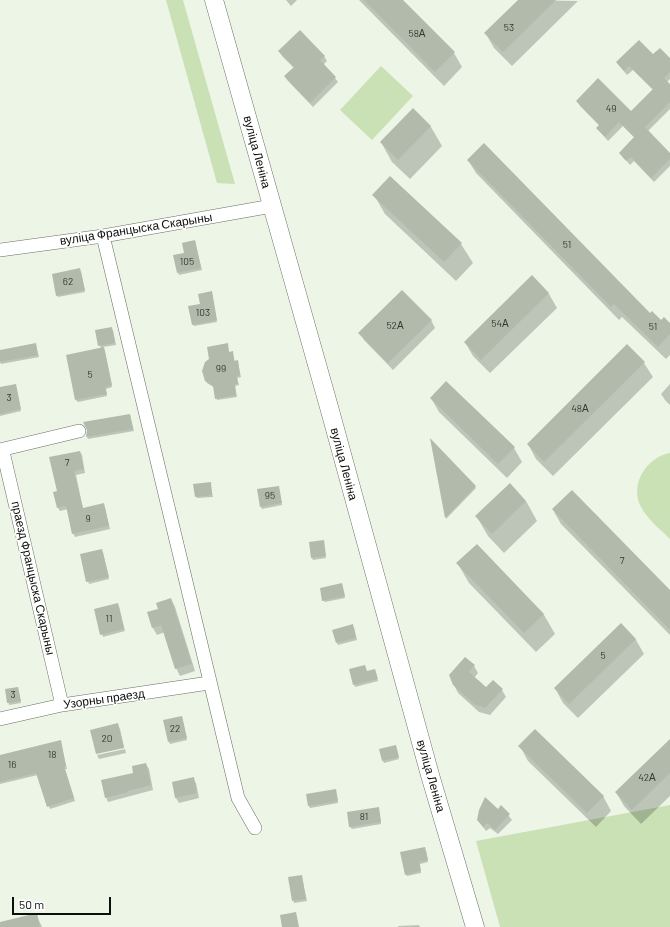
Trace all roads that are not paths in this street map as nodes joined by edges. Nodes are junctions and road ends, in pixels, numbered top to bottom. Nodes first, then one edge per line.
1 (214, 0) edge
2 (272, 206) junction
3 (103, 236) junction
4 (0, 250) edge
5 (79, 431) dead end
6 (0, 450) edge
7 (0, 454) edge
8 (209, 683) junction
9 (62, 704) junction
10 (0, 719) edge
11 (255, 828) dead end
12 (475, 927) edge

1 - 2 main road, вуліца Леніна
2 - 3 street, вуліца Францыска Скарыны
2 - 12 main road, вуліца Леніна
3 - 4 street, вуліца Францыска Скарыны
3 - 8 street
5 - 6 street
7 - 9 street, праезд Францыска Скарыны
8 - 9 street, Узорны праезд
8 - 11 street
9 - 10 street, Узорны праезд

